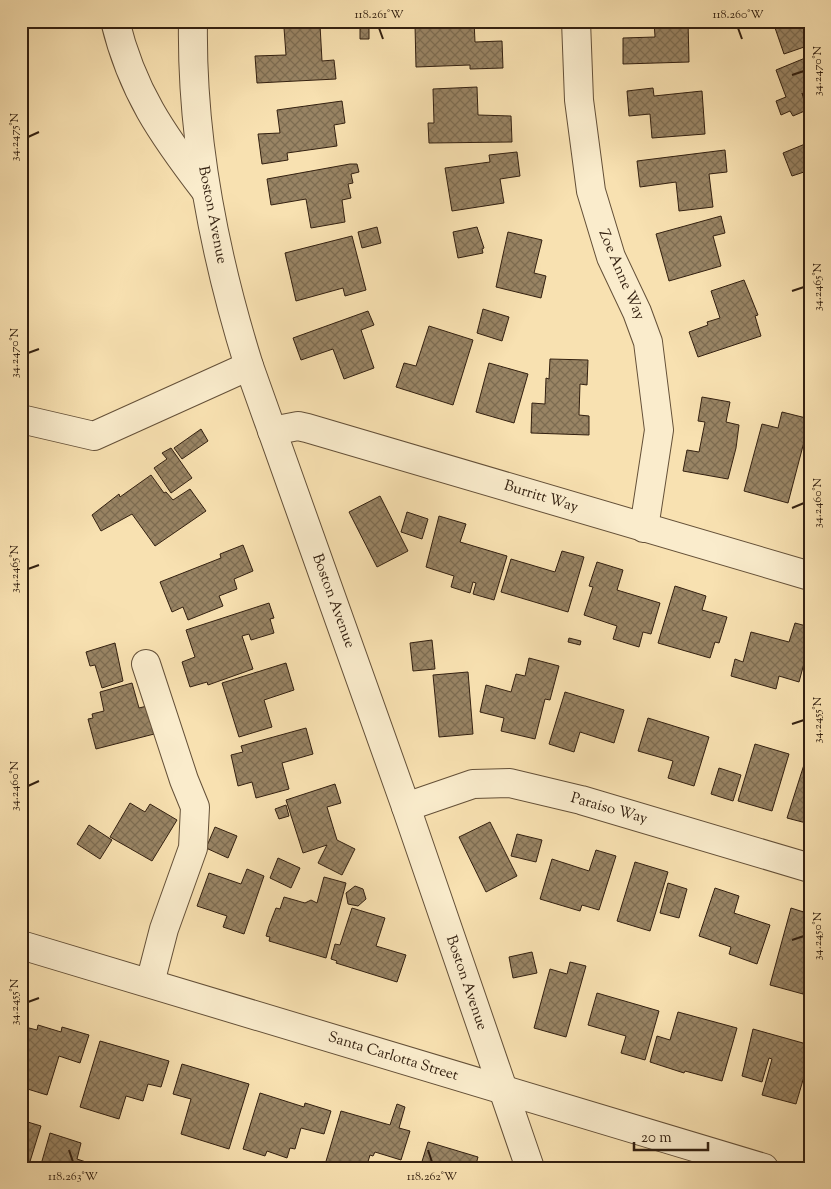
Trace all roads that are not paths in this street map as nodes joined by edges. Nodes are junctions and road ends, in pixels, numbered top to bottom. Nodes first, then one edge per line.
1 (115, 21) edge
2 (193, 21) edge
3 (576, 21) edge
4 (205, 190) junction
5 (249, 366) junction
6 (21, 419) edge
7 (272, 431) junction
8 (644, 528) junction
9 (810, 576) edge
10 (146, 664) dead end
11 (406, 807) junction
12 (810, 868) edge
13 (21, 945) edge
14 (150, 983) junction
15 (502, 1090) junction
16 (530, 1168) edge
17 (764, 1168) edge

1 - 4 street
2 - 4 street, Boston Avenue
3 - 8 street, Zoe Anne Way
4 - 5 street, Boston Avenue
5 - 6 street
5 - 7 street, Boston Avenue
7 - 8 street, Burritt Way
7 - 11 street, Boston Avenue
8 - 9 street, Burritt Way
10 - 14 street
11 - 12 street, Paraiso Way
11 - 15 street, Boston Avenue
13 - 14 street, Santa Carlotta Street
14 - 15 street, Santa Carlotta Street
15 - 16 street, Boston Avenue
15 - 17 street, Santa Carlotta Street

